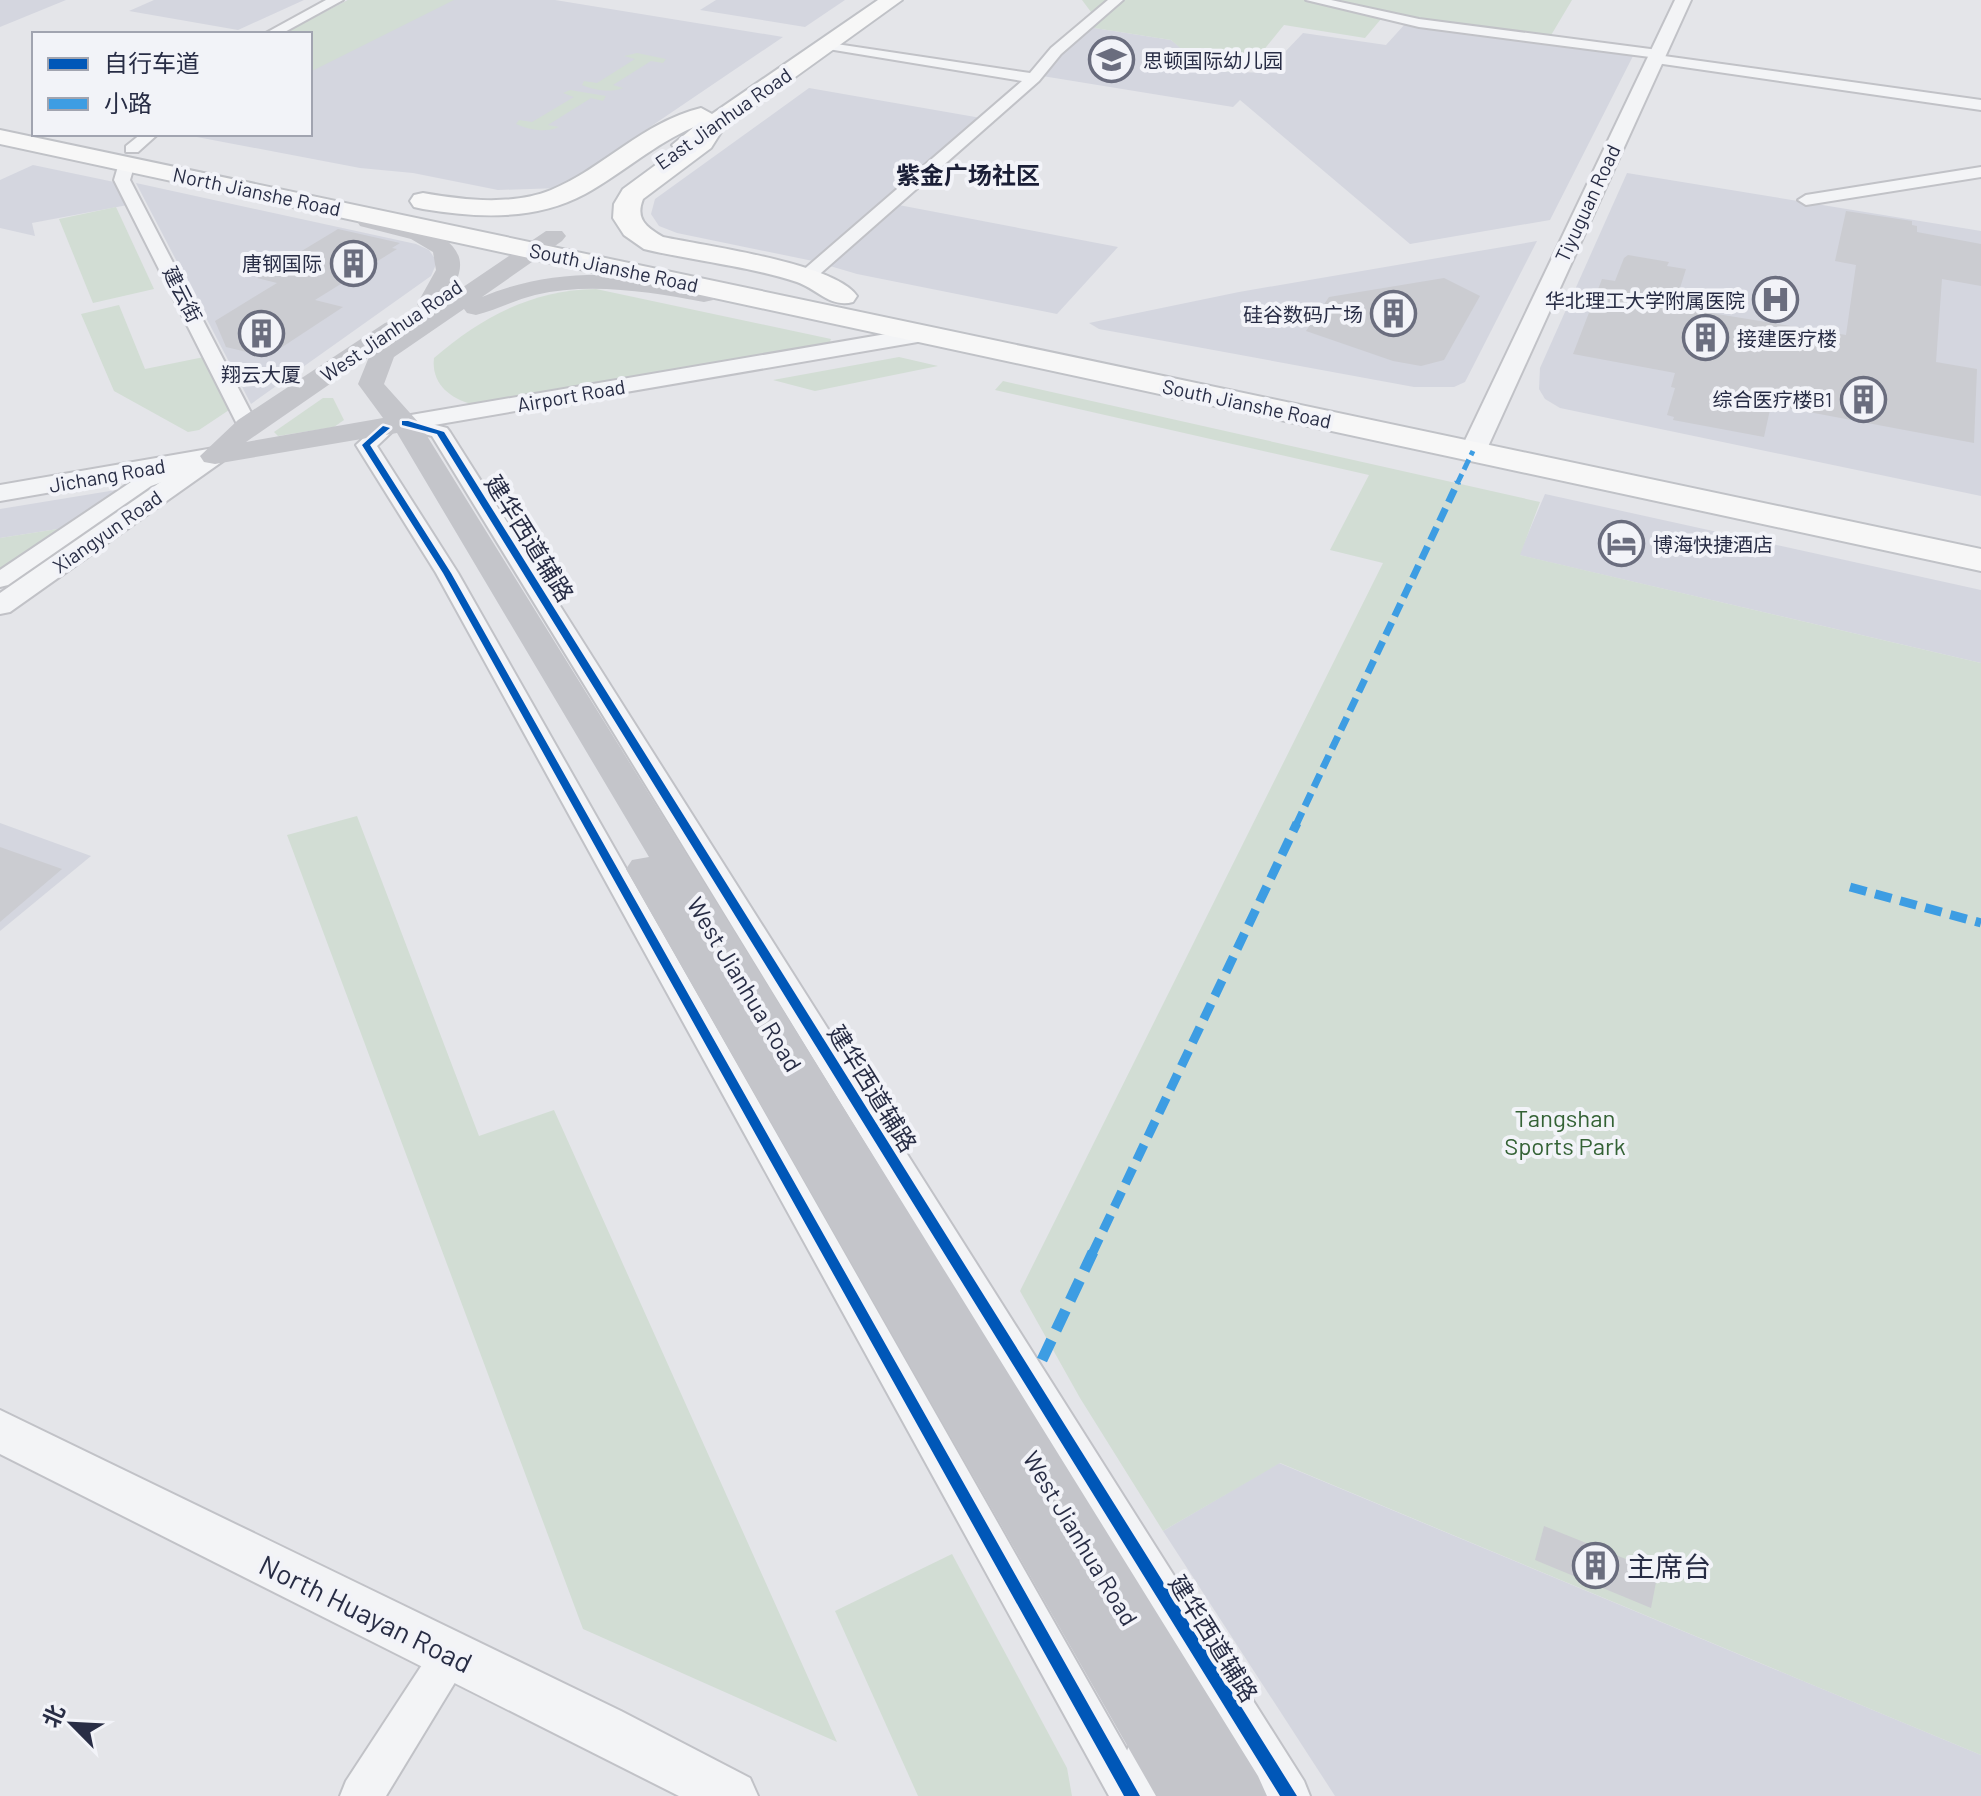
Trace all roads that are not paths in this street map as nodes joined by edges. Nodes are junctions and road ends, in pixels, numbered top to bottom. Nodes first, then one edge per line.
1 (336, 0) edge
2 (872, 0) edge
3 (892, 0) edge
4 (1116, 0) edge
5 (1313, 0) edge
6 (1683, 0) edge
7 (275, 32) edge
8 (828, 45) junction
9 (1657, 56) junction
10 (1034, 78) junction
11 (1981, 105) edge
12 (711, 117) junction
13 (0, 121) edge
14 (32, 128) edge
15 (71, 136) edge
16 (0, 137) edge
17 (136, 149) edge
18 (1981, 172) edge
19 (252, 182) junction
20 (606, 200) dead end
21 (1806, 200) dead end
22 (541, 239) junction
23 (807, 276) junction
24 (830, 303) junction
25 (429, 304) junction
26 (927, 334) junction
27 (371, 384) junction
28 (394, 420) junction
29 (256, 436) junction
30 (1477, 442) junction
31 (214, 456) junction
32 (0, 493) edge
33 (1981, 537) edge
34 (1981, 560) edge
35 (0, 580) edge
36 (0, 606) edge
37 (0, 1431) edge
38 (451, 1656) junction
39 (1155, 1739) junction
40 (361, 1796) edge
41 (732, 1796) edge
42 (1135, 1796) edge
43 (1188, 1796) edge
44 (1238, 1796) edge
45 (1289, 1796) edge

1 - 7 street
2 - 12 main road, East Jianhua Road
3 - 8 main road, East Jianhua Road
4 - 10 street
5 - 9 street
6 - 9 street, Tiyuguan Road
8 - 10 street
8 - 12 main road, East Jianhua Road
9 - 11 street
9 - 30 street, Tiyuguan Road
10 - 23 street
12 - 19 main road
12 - 20 main road, East Jianhua Road
12 - 22 main road, East Jianhua Road
12 - 23 main road
13 - 14 main road
15 - 17 main road, North Jianshe Road
16 - 17 main road, North Jianshe Road
17 - 19 main road, North Jianshe Road
17 - 29 street, 建云街
18 - 21 street
19 - 22 main road, North Jianshe Road
19 - 25 main road
22 - 24 main road, South Jianshe Road
22 - 25 main road, West Jianhua Road
22 - 27 main road, West Jianhua Road
23 - 24 main road
24 - 26 main road, South Jianshe Road
24 - 27 main road
24 - 30 main road, South Jianshe Road
25 - 29 main road, West Jianhua Road
26 - 28 street, Airport Road
26 - 30 main road, South Jianshe Road
27 - 28 main road, West Jianhua Road
28 - 29 main road, Airport Road
28 - 39 main road, West Jianhua Road
28 - 42 street
28 - 44 main road, West Jianhua Road
28 - 45 street, 建华西道辅路
29 - 31 main road, Airport Road
30 - 33 main road, South Jianshe Road
30 - 34 main road, South Jianshe Road
31 - 32 street, Jichang Road
31 - 35 street
31 - 36 street, Xiangyun Road
37 - 38 street, North Huayan Road
38 - 40 street
38 - 41 street, North Huayan Road
39 - 42 street
39 - 43 main road, West Jianhua Road

